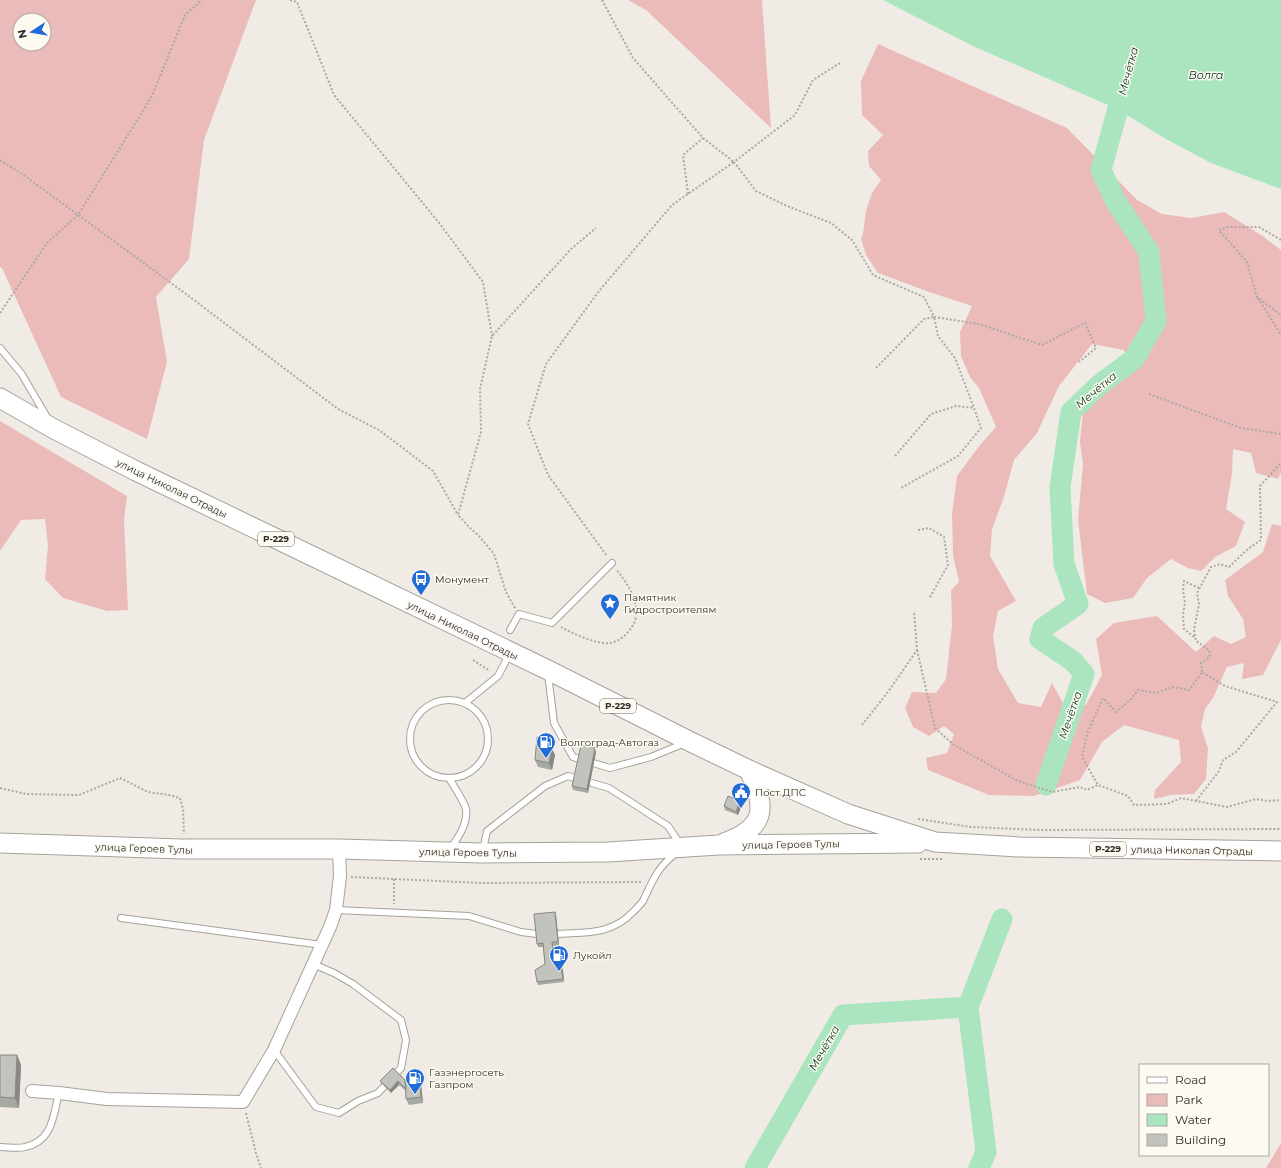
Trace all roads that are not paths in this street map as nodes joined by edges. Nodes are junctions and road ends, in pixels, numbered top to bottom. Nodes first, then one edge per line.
1 (0, 348) edge
2 (0, 398) edge
3 (54, 429) junction
4 (612, 563) road end
5 (510, 630) dead end
6 (511, 653) junction
7 (548, 670) junction
8 (465, 703) junction
9 (689, 741) junction
10 (749, 770) junction
11 (449, 778) junction
12 (1281, 841) edge
13 (935, 842) junction
14 (0, 843) edge
15 (719, 845) junction
16 (683, 848) junction
17 (339, 849) junction
18 (1281, 851) edge
19 (448, 852) junction
20 (482, 854) junction
21 (336, 910) junction
22 (121, 918) dead end
23 (537, 934) edge
24 (558, 934) edge
25 (322, 945) junction
26 (313, 964) junction
27 (274, 1050) junction
28 (32, 1091) dead end
29 (59, 1093) junction
30 (0, 1147) edge

1 - 3 lane
2 - 3 main road, улица Николая Отрады / Р-229
3 - 6 main road, улица Николая Отрады / Р-229
4 - 5 lane
6 - 7 main road, улица Николая Отрады / Р-229
6 - 8 lane
7 - 9 main road, улица Николая Отрады / Р-229
7 - 9 lane
8 - 11 lane
8 - 11 lane
9 - 10 main road, улица Николая Отрады / Р-229
10 - 13 main road, улица Николая Отрады / Р-229
10 - 15 main road
11 - 19 lane
12 - 13 main road, улица Николая Отрады / Р-229
13 - 15 main road, улица Героев Тулы
13 - 18 main road, улица Николая Отрады / Р-229
14 - 17 main road, улица Героев Тулы
15 - 16 main road, улица Героев Тулы
16 - 20 main road, улица Героев Тулы
16 - 20 lane
16 - 24 lane
17 - 19 main road, улица Героев Тулы
17 - 21 street
19 - 20 main road, улица Героев Тулы
21 - 23 lane
21 - 25 street
22 - 25 lane
25 - 26 street
26 - 27 street
26 - 27 lane
27 - 29 street
28 - 29 street
29 - 30 lane

